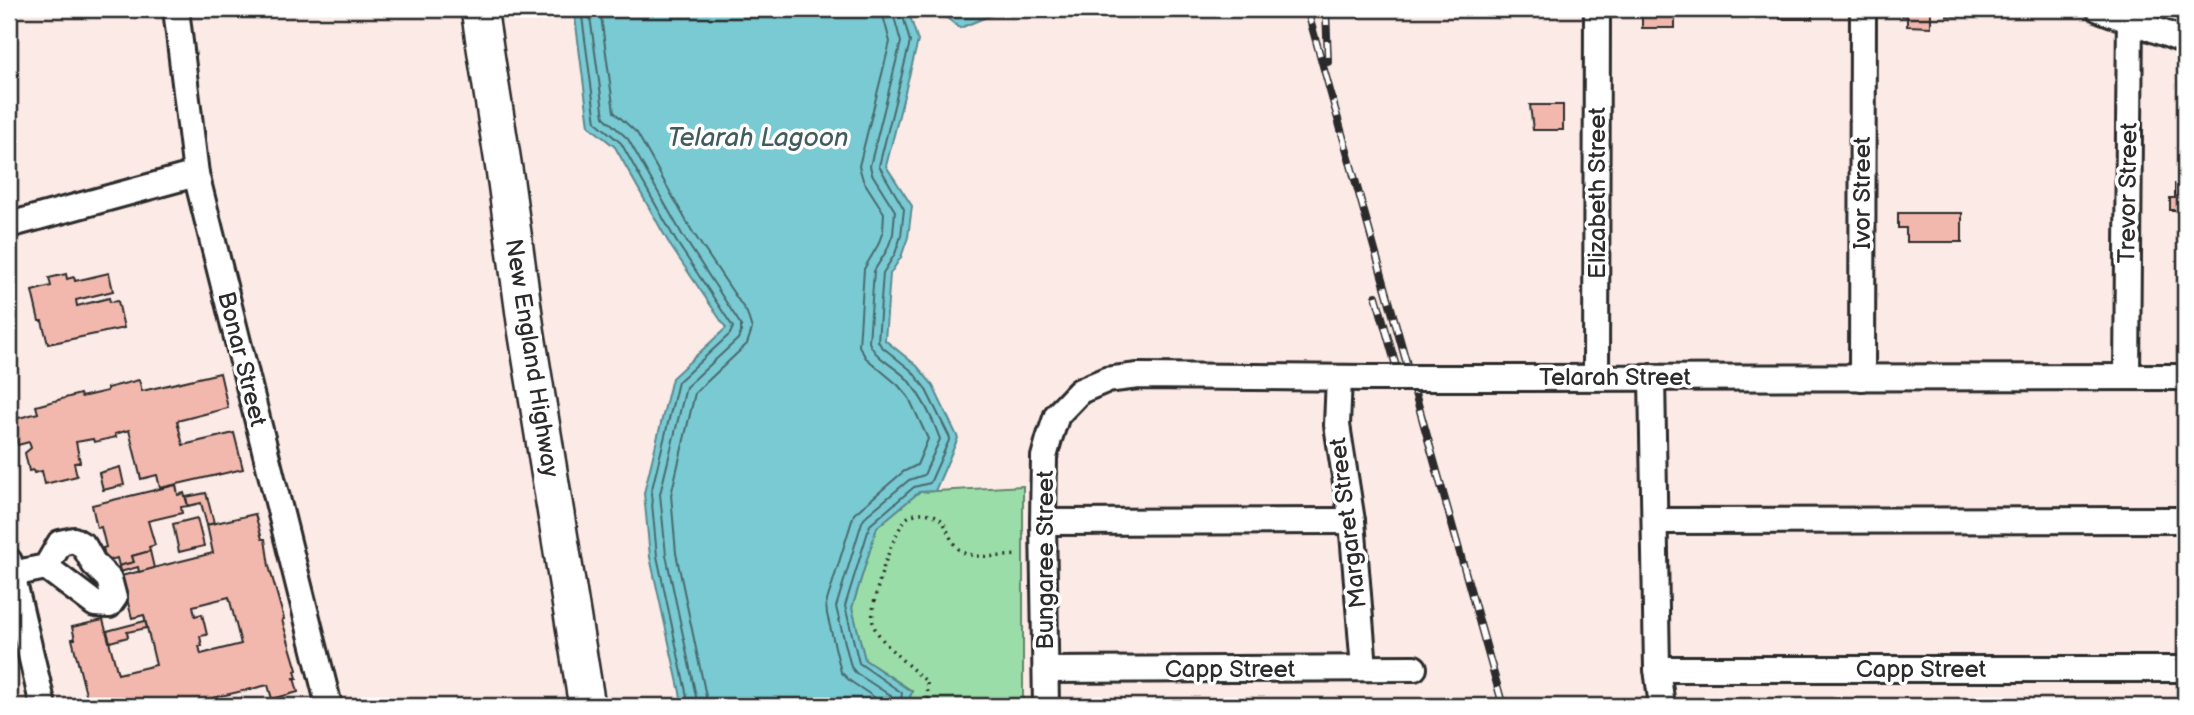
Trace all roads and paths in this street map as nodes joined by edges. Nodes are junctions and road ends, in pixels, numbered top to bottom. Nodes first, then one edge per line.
1 (176, 9) edge
2 (479, 9) edge
3 (502, 9) edge
4 (1597, 9) edge
5 (1863, 9) edge
6 (2099, 9) edge
7 (2130, 14) edge
8 (2185, 41) edge
9 (196, 174) junction
10 (9, 225) edge
11 (1596, 377) junction
12 (1652, 377) junction
13 (2127, 377) junction
14 (2185, 377) edge
15 (1339, 378) junction
16 (1862, 378) junction
17 (1057, 415) joint
18 (2185, 520) edge
19 (1352, 521) junction
20 (1655, 521) junction
21 (1043, 522) junction
22 (1019, 555) dead end
23 (46, 567) dead end
24 (10, 568) edge
25 (1364, 668) junction
26 (1414, 668) dead end
27 (1657, 669) junction
28 (2185, 669) edge
29 (1046, 670) junction
30 (44, 706) edge
31 (330, 706) edge
32 (587, 706) edge
33 (609, 706) edge
34 (926, 706) edge
35 (1046, 706) edge
36 (1662, 706) edge

1 - 9 street, Bonar Street
2 - 32 highway, New England Highway
3 - 33 highway, New England Highway
4 - 11 street, Elizabeth Street
5 - 16 street, Ivor Street
6 - 7 street
7 - 8 street
7 - 13 street, Trevor Street
9 - 10 street
9 - 31 street, Bonar Street
11 - 12 street, Telarah Street
11 - 15 street, Telarah Street, bridge
12 - 16 street, Telarah Street
12 - 20 street
13 - 14 street, Telarah Street
13 - 16 street, Telarah Street
15 - 17 street, Telarah Street
15 - 19 street, Margaret Street
17 - 21 street, Bungaree Street
18 - 20 street
19 - 21 street
19 - 25 street, Margaret Street
20 - 27 street
21 - 29 street, Bungaree Street
22 - 34 path
23 - 24 street
24 - 30 street
25 - 26 street, Capp Street
25 - 29 street, Capp Street
27 - 28 street, Capp Street
27 - 36 street
29 - 35 street, Bungaree Street

